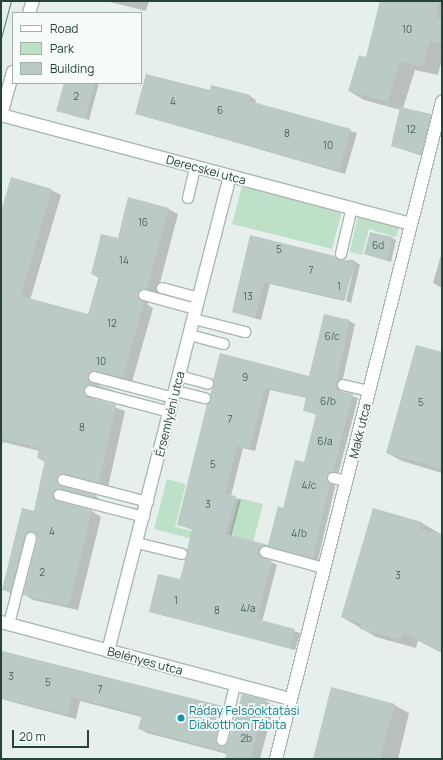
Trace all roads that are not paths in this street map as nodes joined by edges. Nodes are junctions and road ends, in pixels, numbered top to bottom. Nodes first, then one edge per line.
1 (33, 1) edge
2 (29, 12) edge
3 (12, 76) edge
4 (442, 102) edge
5 (1, 115) edge
6 (196, 167) junction
7 (230, 176) junction
8 (188, 198) dead end
9 (352, 208) junction
10 (411, 224) junction
11 (341, 254) dead end
12 (162, 288) dead end
13 (144, 295) dead end
14 (196, 309) junction
15 (245, 332) dead end
16 (190, 335) junction
17 (224, 344) dead end
18 (179, 376) junction
19 (94, 377) dead end
20 (208, 384) dead end
21 (344, 385) dead end
22 (90, 391) dead end
23 (369, 391) junction
24 (175, 394) junction
25 (205, 398) dead end
26 (170, 412) junction
27 (333, 478) dead end
28 (63, 480) dead end
29 (347, 481) junction
30 (59, 496) dead end
31 (148, 502) junction
32 (144, 517) junction
33 (31, 538) dead end
34 (137, 543) junction
35 (265, 552) dead end
36 (182, 554) dead end
37 (324, 568) junction
38 (5, 623) edge
39 (108, 650) junction
40 (235, 685) junction
41 (290, 699) junction
42 (222, 740) dead end
43 (276, 759) edge

1 - 2 street
3 - 5 street
4 - 10 street, Makk utca
5 - 6 street, Derecskei utca
6 - 7 street, Derecskei utca
6 - 8 lane
7 - 9 street, Derecskei utca
7 - 14 street, Érsemlyéni utca
9 - 10 street, Derecskei utca
9 - 11 lane
10 - 23 street, Makk utca
12 - 14 lane
13 - 14 lane
14 - 15 lane
14 - 16 street, Érsemlyéni utca
16 - 17 lane
16 - 18 street, Érsemlyéni utca
18 - 20 lane
18 - 24 street, Érsemlyéni utca
19 - 24 lane
21 - 23 lane
22 - 26 lane
23 - 29 street, Makk utca
24 - 25 lane
24 - 26 street, Érsemlyéni utca
26 - 31 street, Érsemlyéni utca
27 - 29 lane
28 - 31 lane
29 - 37 street, Makk utca
30 - 32 lane
31 - 32 street, Érsemlyéni utca
32 - 34 street, Érsemlyéni utca
33 - 38 lane
34 - 36 lane
34 - 39 street, Érsemlyéni utca
35 - 37 lane
37 - 41 street, Makk utca
38 - 39 street, Belényes utca
39 - 40 street, Belényes utca
40 - 41 street, Belényes utca
40 - 42 lane
41 - 43 street, Makk utca

